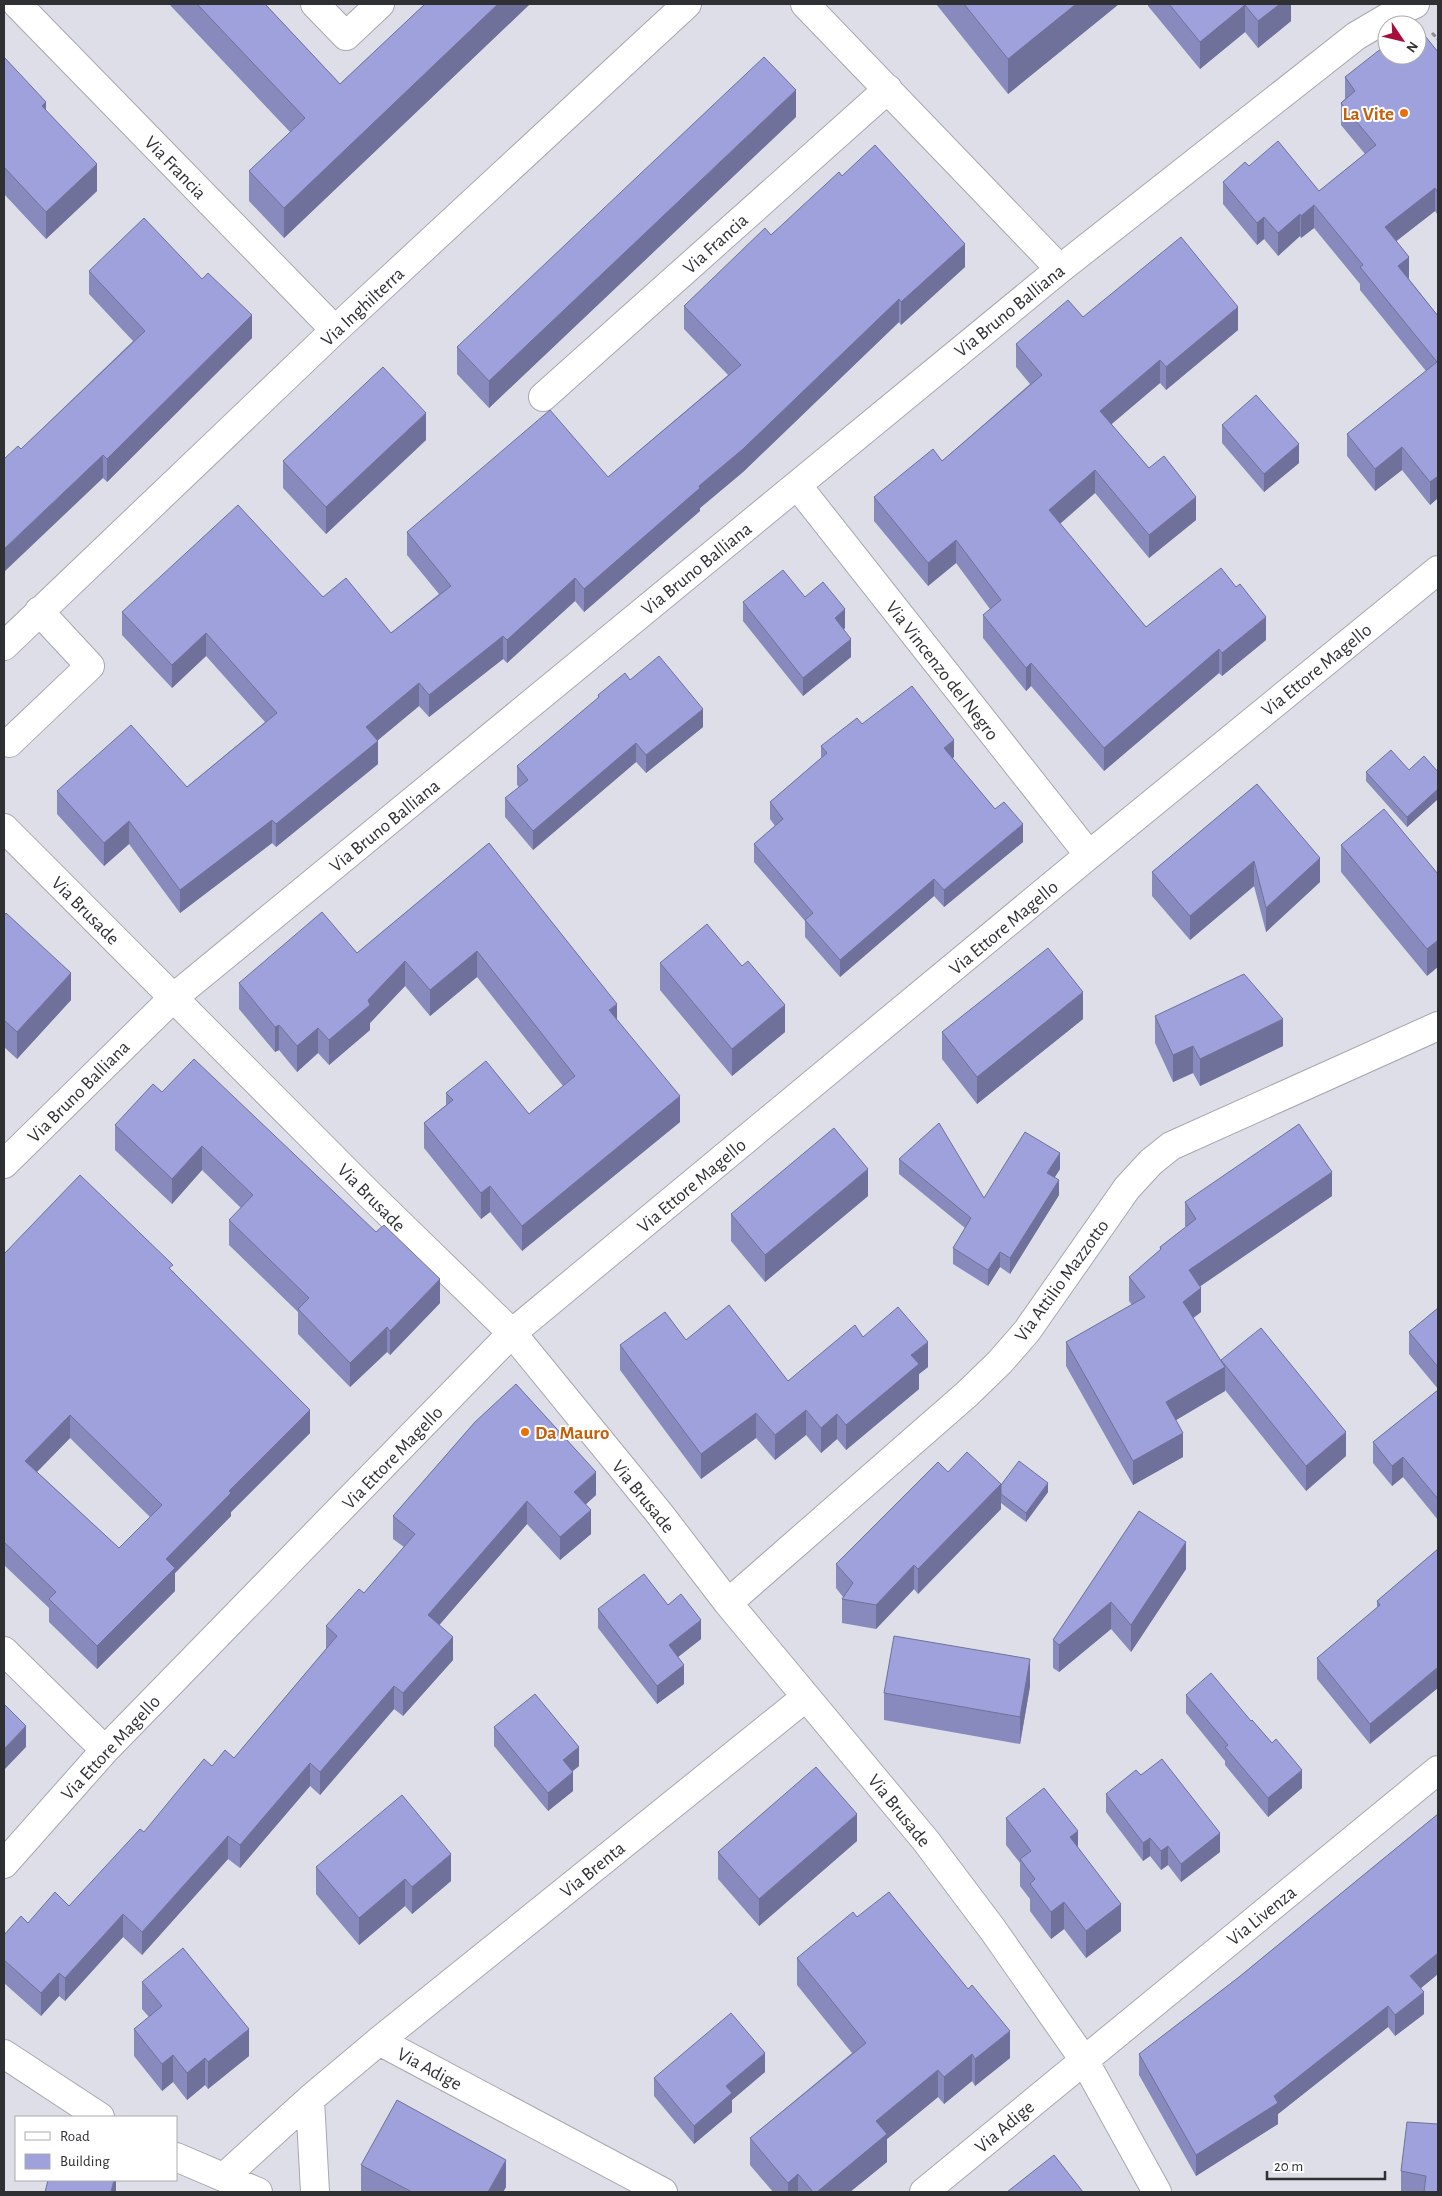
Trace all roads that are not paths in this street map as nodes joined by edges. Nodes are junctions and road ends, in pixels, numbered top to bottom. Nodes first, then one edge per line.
1 (17, 4) edge
2 (315, 4) edge
3 (380, 4) edge
4 (687, 4) edge
5 (805, 4) edge
6 (1415, 4) edge
7 (888, 89) junction
8 (1060, 269) junction
9 (335, 330) junction
10 (543, 397) dead end
11 (797, 485) junction
12 (1438, 570) edge
13 (40, 611) junction
14 (4, 646) edge
15 (9, 743) dead end
16 (4, 828) edge
17 (1089, 855) junction
18 (173, 998) junction
19 (1438, 1026) edge
20 (4, 1164) edge
21 (512, 1333) junction
22 (728, 1603) junction
23 (4, 1651) edge
24 (806, 1697) junction
25 (104, 1750) junction
26 (1438, 1770) edge
27 (4, 1864) edge
28 (378, 2041) junction
29 (4, 2054) edge
30 (1084, 2060) junction
31 (310, 2099) junction
32 (98, 2116) edge
33 (178, 2158) edge
34 (224, 2177) junction
35 (258, 2192) edge
36 (315, 2192) edge
37 (663, 2192) edge
38 (924, 2192) edge
39 (1157, 2192) edge

1 - 9 street, Via Francia
2 - 3 street
4 - 9 street, Via Inghilterra
5 - 7 street
6 - 8 street, Via Bruno Balliana
7 - 8 street
7 - 10 street, Via Francia
8 - 11 street, Via Bruno Balliana
9 - 13 street, Via Inghilterra
11 - 17 street, Via Vincenzo del Negro
11 - 18 street, Via Bruno Balliana
12 - 17 street, Via Ettore Magello
13 - 14 street, Via Inghilterra
13 - 15 street
16 - 18 street, Via Brusade
17 - 21 street, Via Ettore Magello
18 - 20 street, Via Bruno Balliana
18 - 21 street, Via Brusade
19 - 22 street, Via Attilio Mazzotto
21 - 22 street, Via Brusade
21 - 25 street, Via Ettore Magello
22 - 24 street, Via Brusade
23 - 25 street
24 - 28 street, Via Brenta
24 - 30 street, Via Brusade
25 - 27 street, Via Ettore Magello
26 - 30 street, Via Livenza
28 - 31 street, Via Adige
28 - 37 street, Via Adige
29 - 32 street
30 - 38 street, Via Adige
30 - 39 street, Via Brusade
31 - 34 street, Via Adige
31 - 36 street
33 - 34 street
34 - 35 street

